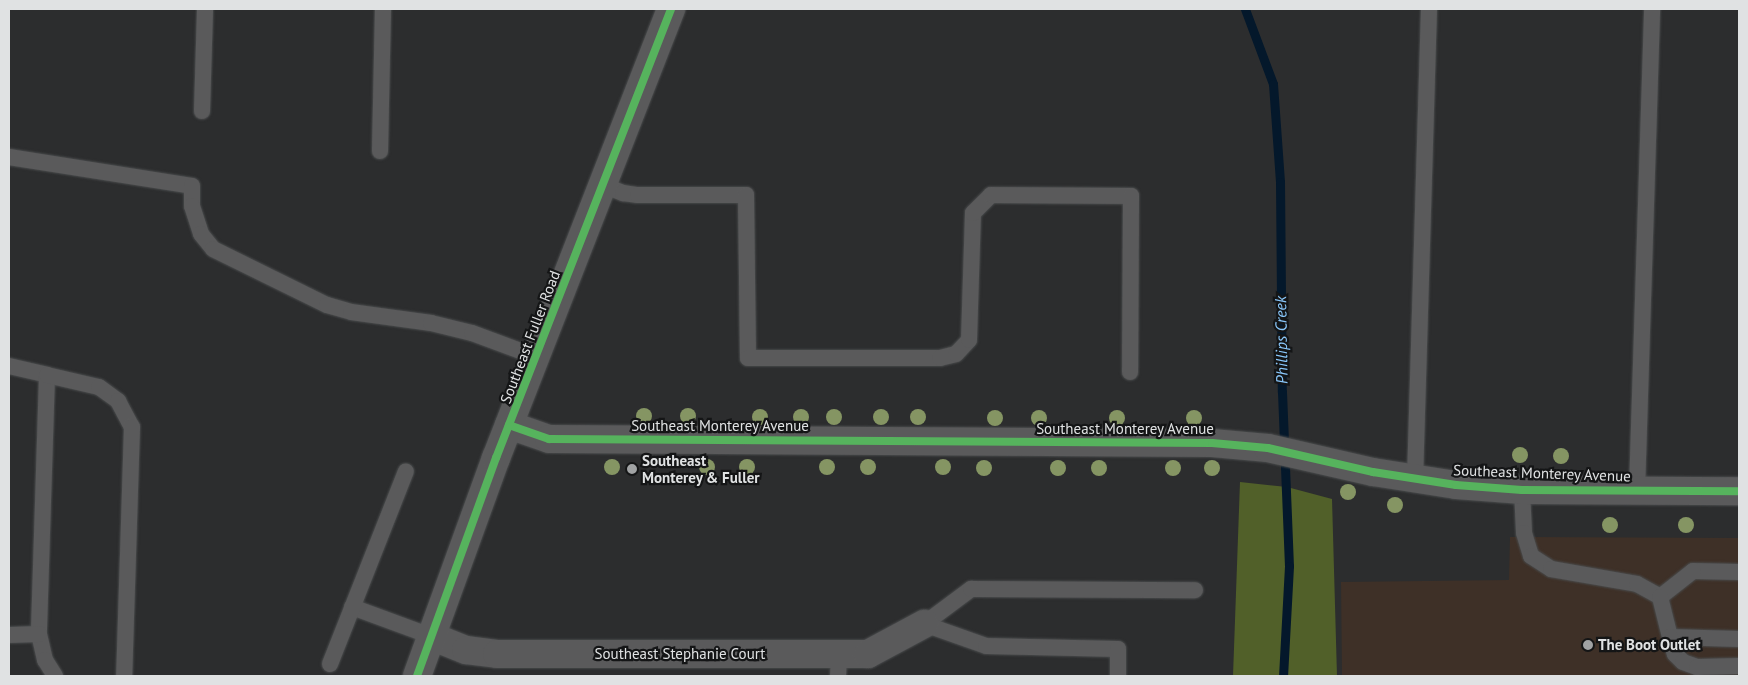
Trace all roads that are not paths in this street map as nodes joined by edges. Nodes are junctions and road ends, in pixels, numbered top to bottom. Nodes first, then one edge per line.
1 (205, 9) edge
2 (383, 9) edge
3 (671, 9) edge
4 (1429, 9) edge
5 (1652, 9) edge
6 (202, 111) dead end
7 (380, 151) dead end
8 (9, 157) edge
9 (603, 185) junction
10 (538, 357) junction
11 (9, 366) edge
12 (1130, 372) dead end
13 (48, 375) junction
14 (509, 426) junction
15 (406, 471) dead end
16 (1415, 480) junction
17 (1522, 490) junction
18 (1637, 491) junction
19 (1739, 491) edge
20 (1739, 572) edge
21 (1196, 590) dead end
22 (1660, 597) junction
23 (352, 607) junction
24 (924, 624) junction
25 (40, 634) junction
26 (9, 636) edge
27 (431, 636) junction
28 (1670, 637) junction
29 (1739, 638) edge
30 (330, 664) dead end
31 (838, 665) edge
32 (1739, 666) edge
33 (55, 676) edge
34 (124, 676) edge
35 (416, 676) edge
36 (1118, 676) edge

1 - 6 lane
2 - 7 lane
3 - 9 street, Southeast Fuller Road
4 - 16 lane
5 - 18 lane
8 - 10 lane
9 - 10 street, Southeast Fuller Road
9 - 12 lane
10 - 14 street, Southeast Fuller Road
11 - 13 lane
13 - 25 lane
13 - 34 lane
14 - 16 street, Southeast Monterey Avenue
14 - 27 street, Southeast Fuller Road
15 - 23 lane
16 - 17 street, Southeast Monterey Avenue
17 - 18 street, Southeast Monterey Avenue
17 - 22 lane
18 - 19 street, Southeast Monterey Avenue
20 - 22 lane
21 - 24 lane
22 - 28 lane
23 - 27 lane
23 - 30 lane
24 - 31 street, Southeast Stephanie Court
24 - 36 lane
25 - 26 lane
25 - 33 lane
27 - 31 street, Southeast Stephanie Court
27 - 35 street, Southeast Fuller Road
28 - 29 lane
28 - 32 lane

